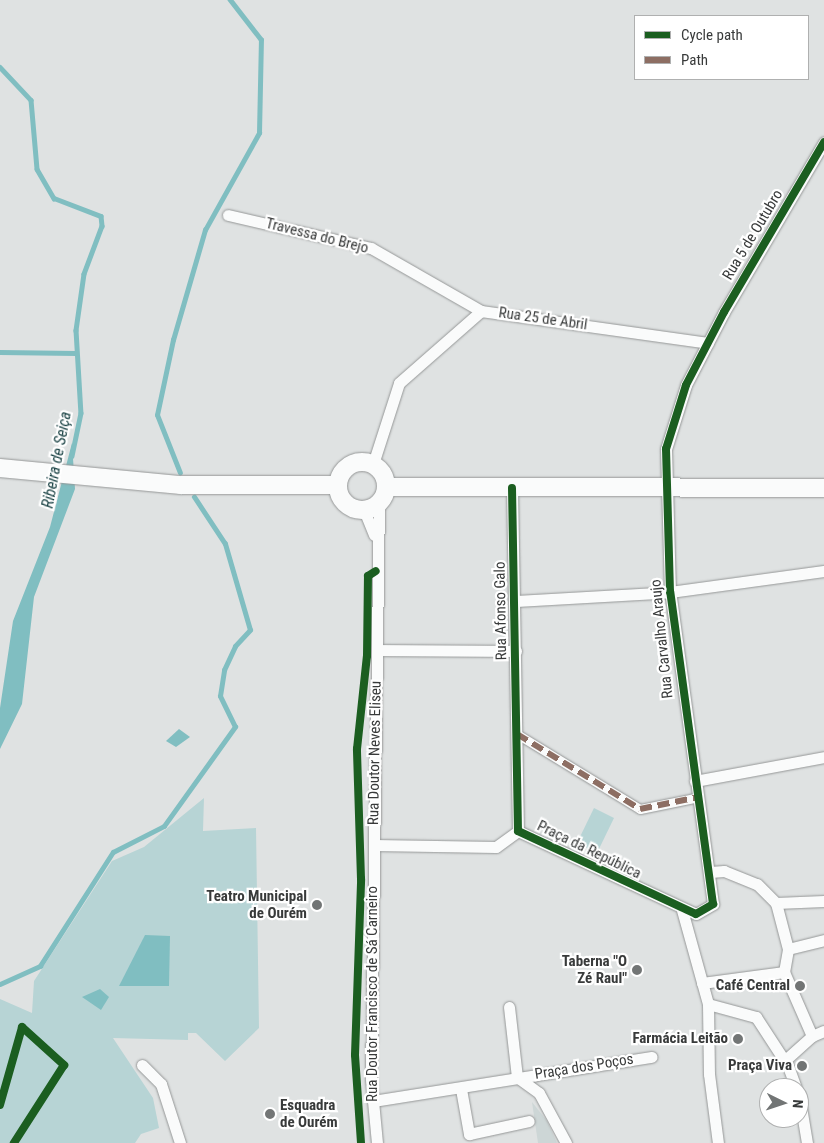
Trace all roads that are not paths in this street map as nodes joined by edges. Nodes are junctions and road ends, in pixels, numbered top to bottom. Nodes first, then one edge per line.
1 (824, 142) edge
2 (228, 215) dead end
3 (481, 311) junction
4 (708, 343) junction
5 (373, 464) junction
6 (0, 468) edge
7 (337, 485) junction
8 (664, 485) junction
9 (512, 488) junction
10 (824, 488) edge
11 (377, 500) junction
12 (376, 542) junction
13 (824, 571) edge
14 (670, 592) junction
15 (516, 601) junction
16 (377, 650) junction
17 (516, 651) junction
18 (517, 734) junction
19 (824, 757) edge
20 (695, 781) junction
21 (698, 797) junction
22 (518, 831) junction
23 (374, 845) junction
24 (710, 872) junction
25 (824, 900) edge
26 (776, 903) junction
27 (682, 910) junction
28 (824, 940) edge
29 (788, 949) junction
30 (784, 972) junction
31 (702, 984) junction
32 (708, 1004) junction
33 (509, 1007) dead end
34 (824, 1031) edge
35 (812, 1036) junction
36 (652, 1057) dead end
37 (784, 1061) junction
38 (142, 1065) dead end
39 (517, 1078) junction
40 (792, 1078) edge
41 (461, 1089) junction
42 (372, 1101) junction
43 (529, 1121) dead end
44 (804, 1128) edge
45 (178, 1142) edge
46 (377, 1143) edge
47 (566, 1143) edge
48 (718, 1143) edge
49 (807, 1143) edge

1 - 4 street, Rua 5 de Outubro
2 - 3 street, Travessa do Brejo
3 - 4 street, Rua 25 de Abril
3 - 5 street, Rua 25 de Abril
4 - 8 street, Rua Carvalho Araujo
5 - 7 main road
5 - 11 main road
6 - 7 main road
7 - 11 main road
8 - 9 main road
8 - 10 main road
8 - 14 street, Rua Carvalho Araujo
9 - 11 main road
9 - 15 street, Rua Afonso Galo
11 - 12 street, Rua Doutor Neves Eliseu
11 - 12 street, Rua Doutor Neves Eliseu
12 - 16 street, Rua Doutor Neves Eliseu
13 - 14 street
14 - 15 street
14 - 20 street, Rua Carvalho Araujo
15 - 17 street, Rua Afonso Galo
16 - 17 street
16 - 23 street, Rua Doutor Neves Eliseu
17 - 18 street, Rua Afonso Galo
18 - 21 street
18 - 22 street, Praça da República
19 - 20 street
20 - 21 street, Rua Carvalho Araujo
21 - 24 street, Rua Carvalho Araujo
22 - 23 street
22 - 27 street, Praça da República
23 - 42 street, Rua Doutor Francisco de Sá Carneiro
24 - 26 street
24 - 27 street, Rua Carvalho Araujo
25 - 26 street
26 - 29 street
27 - 31 street
28 - 29 street
29 - 30 street
30 - 31 street
30 - 35 street
31 - 32 street
32 - 37 street
32 - 48 street
33 - 39 street
34 - 35 street
35 - 37 street
36 - 39 street, Praça dos Poços
37 - 40 street
38 - 45 street
39 - 41 street, Praça dos Poços
39 - 47 street
41 - 42 street, Praça dos Poços
41 - 43 street
42 - 46 street, Rua Doutor Francisco de Sá Carneiro
44 - 49 street

